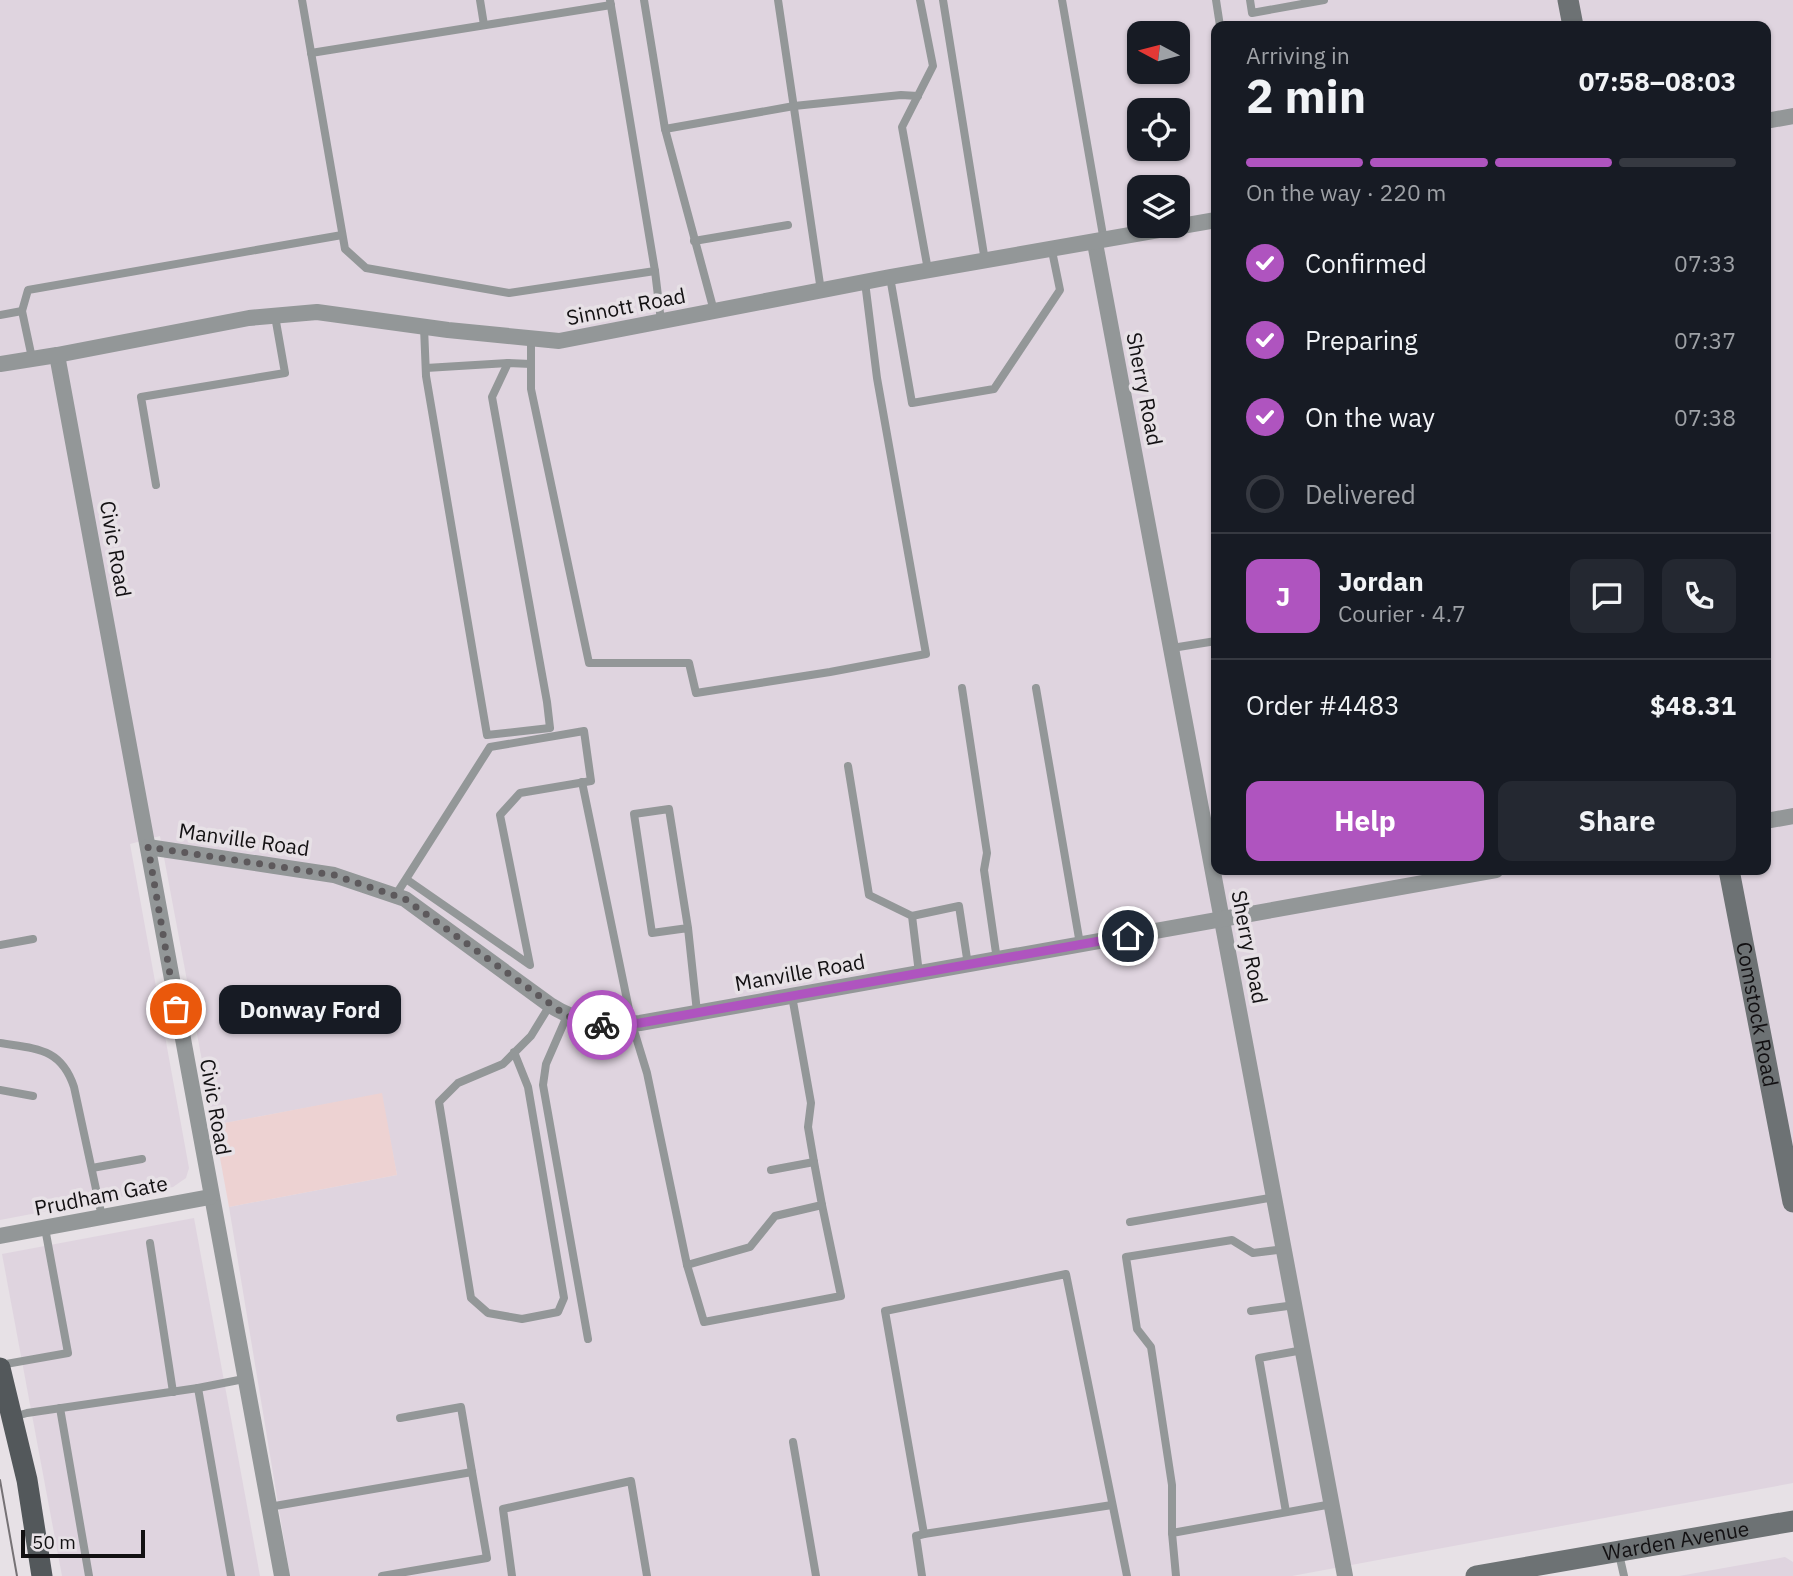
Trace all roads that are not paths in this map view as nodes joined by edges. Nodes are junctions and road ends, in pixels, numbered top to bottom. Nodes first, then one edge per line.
1 (302, 0) edge
2 (480, 0) edge
3 (644, 0) edge
4 (778, 0) edge
5 (920, 0) edge
6 (943, 0) edge
7 (1062, 0) edge
8 (1216, 0) edge
9 (1250, 0) edge
10 (1324, 0) edge
11 (1568, 0) edge
12 (610, 3) edge
13 (1219, 21) edge
14 (1572, 21) edge
15 (484, 25) junction
16 (311, 53) junction
17 (918, 96) junction
18 (794, 106) junction
19 (1793, 116) edge
20 (1771, 120) edge
21 (666, 129) junction
22 (1211, 221) edge
23 (788, 225) dead end
24 (342, 235) junction
25 (694, 240) junction
26 (1100, 242) junction
27 (1052, 251) junction
28 (985, 261) junction
29 (928, 270) junction
30 (655, 271) junction
31 (890, 277) junction
32 (865, 282) junction
33 (821, 291) junction
34 (22, 311) junction
35 (714, 311) junction
36 (0, 315) edge
37 (275, 316) junction
38 (661, 321) junction
39 (424, 327) junction
40 (531, 338) junction
41 (57, 355) junction
42 (32, 358) junction
43 (0, 363) edge
44 (508, 363) junction
45 (531, 364) junction
46 (426, 368) junction
47 (156, 485) dead end
48 (1211, 642) edge
49 (1172, 648) junction
50 (962, 688) dead end
51 (1036, 688) dead end
52 (848, 766) dead end
53 (582, 782) junction
54 (1793, 816) edge
55 (1771, 820) edge
56 (1211, 845) edge
57 (148, 847) junction
58 (1216, 875) edge
59 (1467, 875) edge
60 (1730, 875) edge
61 (406, 879) junction
62 (395, 896) junction
63 (912, 916) junction
64 (1222, 918) junction
65 (688, 928) junction
66 (33, 939) dead end
67 (0, 944) edge
68 (1080, 944) junction
69 (997, 960) junction
70 (968, 965) junction
71 (919, 974) junction
72 (792, 996) junction
73 (550, 1005) junction
74 (697, 1012) junction
75 (567, 1016) junction
76 (632, 1024) junction
77 (0, 1043) edge
78 (514, 1052) junction
79 (0, 1090) edge
80 (33, 1096) dead end
81 (142, 1159) dead end
82 (814, 1161) junction
83 (92, 1168) junction
84 (771, 1170) dead end
85 (209, 1197) junction
86 (1275, 1197) junction
87 (1793, 1202) edge
88 (822, 1205) junction
89 (102, 1217) junction
90 (1130, 1222) dead end
91 (45, 1227) junction
92 (0, 1236) edge
93 (150, 1243) dead end
94 (1285, 1249) junction
95 (687, 1265) junction
96 (1295, 1305) junction
97 (1251, 1311) dead end
98 (588, 1339) dead end
99 (1304, 1350) junction
100 (0, 1367) edge
101 (244, 1380) junction
102 (198, 1388) junction
103 (173, 1392) junction
104 (60, 1408) junction
105 (11, 1418) junction
106 (400, 1418) dead end
107 (793, 1442) dead end
108 (472, 1472) junction
109 (1112, 1504) junction
110 (1332, 1504) junction
111 (269, 1507) junction
112 (1286, 1512) junction
113 (1793, 1521) edge
114 (1172, 1533) junction
115 (924, 1534) junction
116 (1619, 1551) junction
117 (42, 1576) edge
118 (89, 1576) edge
119 (231, 1576) edge
120 (282, 1576) edge
121 (382, 1576) edge
122 (512, 1576) edge
123 (647, 1576) edge
124 (816, 1576) edge
125 (922, 1576) edge
126 (1127, 1576) edge
127 (1176, 1576) edge
128 (1345, 1576) edge
129 (1476, 1576) edge
130 (1624, 1576) edge

1 - 16 lane
2 - 15 lane
3 - 21 lane
4 - 18 lane
5 - 17 lane
6 - 28 lane
7 - 26 lane
8 - 13 lane
9 - 10 lane
11 - 14 street
12 - 15 lane
12 - 30 lane
15 - 16 lane
16 - 24 lane
17 - 18 lane
17 - 29 lane
18 - 21 lane
18 - 33 lane
19 - 20 street
21 - 25 lane
22 - 26 street, Sinnott Road
23 - 25 lane
24 - 30 lane
24 - 34 lane
25 - 35 lane
26 - 27 street, Sinnott Road
26 - 49 street, Sherry Road
27 - 28 street, Sinnott Road
27 - 31 lane
28 - 29 street, Sinnott Road
29 - 31 street, Sinnott Road
30 - 38 lane
31 - 32 street, Sinnott Road
32 - 33 street, Sinnott Road
32 - 45 lane
33 - 35 street, Sinnott Road
34 - 36 lane
34 - 42 lane
35 - 38 street, Sinnott Road
37 - 39 street, Sinnott Road
37 - 41 street, Sinnott Road
37 - 47 lane
38 - 40 street, Sinnott Road
39 - 40 street, Sinnott Road
39 - 46 lane
40 - 45 lane
41 - 42 street, Sinnott Road
41 - 57 street, Civic Road
42 - 43 street, Sinnott Road
44 - 45 lane
44 - 46 lane
44 - 46 lane
48 - 49 lane
49 - 56 street, Sherry Road
50 - 69 lane
51 - 68 lane
52 - 63 lane
53 - 61 lane
53 - 61 lane
53 - 76 lane
54 - 55 street
57 - 62 street, Manville Road
57 - 85 street, Civic Road
58 - 64 street, Sherry Road
59 - 64 street, Manville Road
60 - 87 street, Comstock Road
61 - 62 lane
62 - 73 street, Manville Road
63 - 70 lane
63 - 71 lane
64 - 68 street, Manville Road
64 - 86 street, Sherry Road
65 - 65 lane
65 - 74 lane
66 - 67 lane
68 - 69 street, Manville Road
69 - 70 street, Manville Road
70 - 71 street, Manville Road
71 - 72 street, Manville Road
72 - 74 street, Manville Road
72 - 82 lane
73 - 75 street, Manville Road
73 - 78 lane
74 - 76 street, Manville Road
75 - 76 street, Manville Road
75 - 98 lane
76 - 95 lane
77 - 83 lane
78 - 78 lane
79 - 80 lane
81 - 83 lane
82 - 84 lane
82 - 88 lane
83 - 89 lane
85 - 89 street, Prudham Gate
85 - 101 street, Civic Road
86 - 90 lane
86 - 94 street, Sherry Road
88 - 95 lane
88 - 95 lane
89 - 91 street, Prudham Gate
91 - 92 street, Prudham Gate
91 - 100 lane
93 - 103 lane
94 - 96 street, Sherry Road
94 - 114 lane
96 - 97 lane
96 - 99 street, Sherry Road
99 - 110 street, Sherry Road
99 - 112 lane
100 - 105 main road
101 - 102 lane
101 - 111 street, Civic Road
102 - 103 lane
102 - 119 lane
103 - 104 lane
104 - 105 lane
104 - 118 lane
105 - 117 main road
106 - 108 lane
107 - 124 lane
108 - 111 lane
108 - 121 lane
109 - 115 lane
109 - 115 lane
109 - 126 lane
110 - 112 lane
110 - 128 street, Sherry Road
111 - 120 street, Civic Road
112 - 114 lane
113 - 116 street, Warden Avenue
114 - 127 lane
115 - 125 lane
116 - 129 street, Warden Avenue
116 - 130 lane
122 - 123 lane

